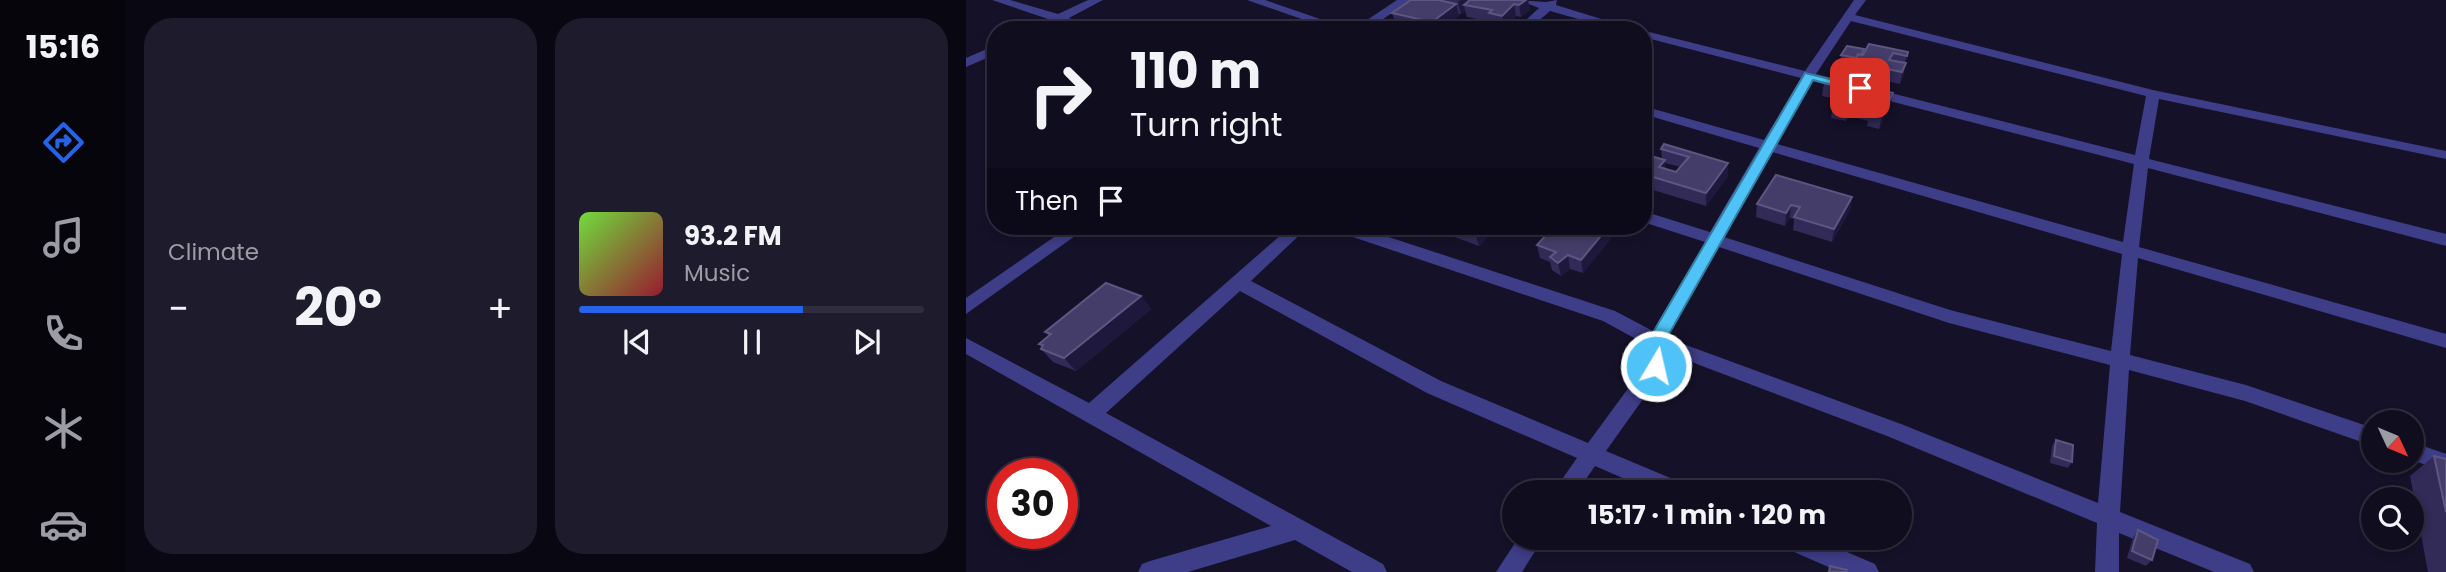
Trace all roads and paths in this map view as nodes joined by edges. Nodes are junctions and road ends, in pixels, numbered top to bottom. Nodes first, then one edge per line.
1 (998, 0) edge
2 (1097, 0) edge
3 (1253, 0) edge
4 (1405, 0) edge
5 (1524, 0) edge
6 (1860, 0) edge
7 (1551, 3) edge
8 (1848, 17) junction
9 (1059, 18) junction
10 (1053, 21) edge
11 (1068, 21) edge
12 (1318, 21) edge
13 (1372, 21) edge
14 (1531, 21) edge
15 (1605, 21) edge
16 (1652, 35) edge
17 (987, 53) edge
18 (966, 63) edge
19 (1809, 75) junction
20 (2153, 94) junction
21 (1652, 113) edge
22 (1768, 146) junction
23 (2446, 155) edge
24 (2140, 159) junction
25 (1652, 219) edge
26 (1068, 235) edge
27 (1291, 235) edge
28 (1365, 235) edge
29 (1714, 239) junction
30 (2446, 240) edge
31 (2130, 251) junction
32 (1238, 282) junction
33 (966, 307) edge
34 (1656, 341) junction
35 (2446, 341) edge
36 (966, 346) edge
37 (2120, 360) junction
38 (1090, 415) junction
39 (2361, 434) edge
40 (1591, 454) junction
41 (2424, 455) edge
42 (2446, 463) edge
43 (1573, 480) edge
44 (1651, 480) edge
45 (2108, 520) junction
46 (1296, 529) junction
47 (1524, 550) edge
48 (1816, 550) edge
49 (1150, 572) edge
50 (1375, 572) edge
51 (1508, 572) edge
52 (1867, 572) edge
53 (2107, 572) edge
54 (2242, 572) edge

1 - 9 street
2 - 9 street
3 - 12 street
4 - 13 street
5 - 7 street
6 - 8 street
7 - 14 street
7 - 15 street
8 - 19 street
8 - 20 street
9 - 10 street
9 - 11 street
16 - 19 street
17 - 18 street
19 - 22 street
19 - 24 street
20 - 23 street
20 - 24 street
21 - 22 street
22 - 29 street
22 - 31 street
24 - 30 street
24 - 31 street
25 - 29 street
26 - 33 street
27 - 32 street
28 - 34 street
29 - 34 street
29 - 37 street
31 - 35 street
31 - 37 street
32 - 38 street
32 - 40 street
34 - 40 street
34 - 45 street
36 - 38 street
37 - 39 street
37 - 45 street
38 - 46 street
40 - 43 street
40 - 44 street
41 - 42 street
45 - 53 street
45 - 54 street
46 - 49 street
46 - 50 street
47 - 51 street
48 - 52 street

